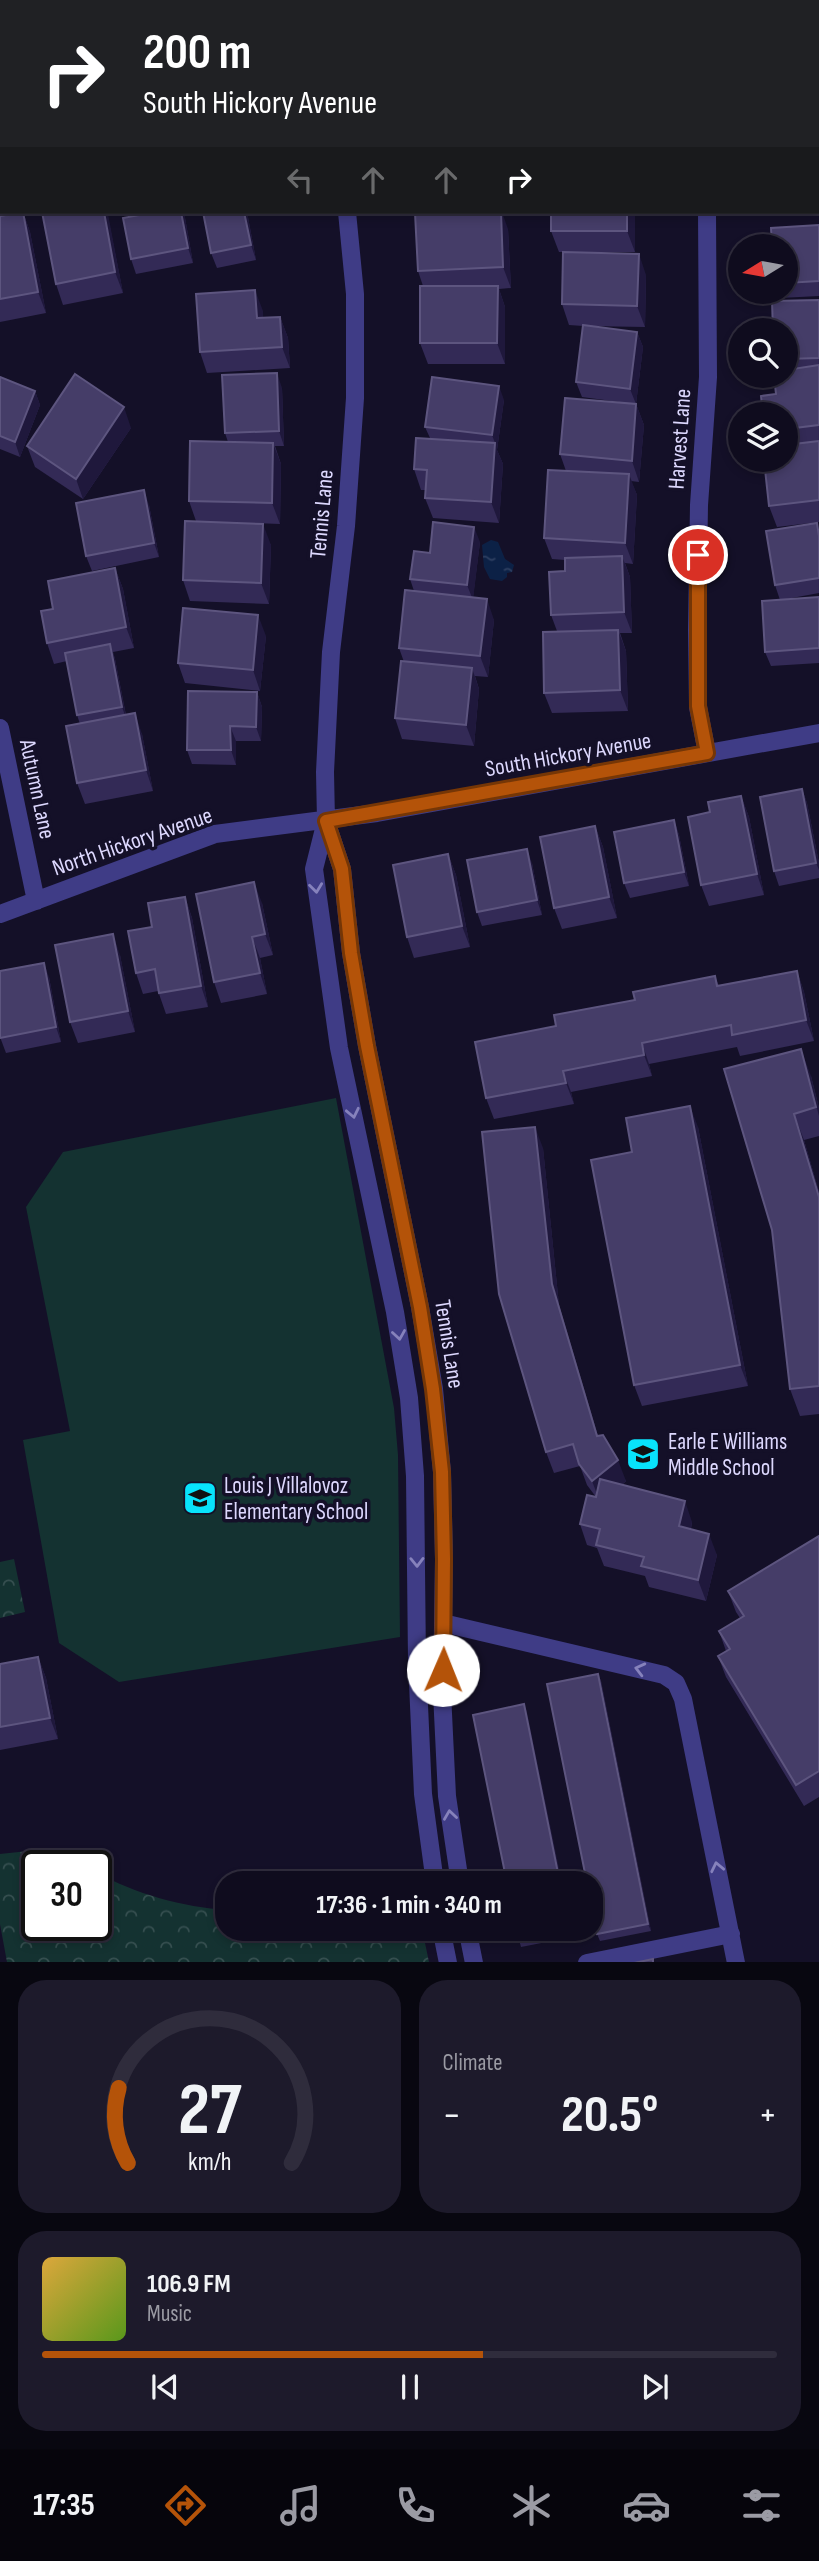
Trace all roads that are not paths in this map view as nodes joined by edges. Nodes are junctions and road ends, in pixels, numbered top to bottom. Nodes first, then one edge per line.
1 (347, 214) edge
2 (707, 214) edge
3 (0, 728) edge
4 (819, 733) edge
5 (707, 753) junction
6 (326, 821) junction
7 (36, 901) junction
8 (0, 914) edge
9 (443, 1623) junction
10 (433, 1871) edge
11 (458, 1871) edge
12 (731, 1934) junction
13 (444, 1941) edge
14 (470, 1941) edge
15 (448, 1962) edge
16 (474, 1962) edge
17 (587, 1962) edge
18 (736, 1962) edge

1 - 6 street, Tennis Lane
2 - 5 street, Harvest Lane
3 - 7 street, Autumn Lane
4 - 5 street, South Hickory Avenue
5 - 6 street, South Hickory Avenue
6 - 7 street, North Hickory Avenue
6 - 9 street, Tennis Lane
6 -> 10 street, Tennis Lane
7 - 8 street, North Hickory Avenue
11 -> 9 street, Tennis Lane
12 -> 9 street
12 - 17 street
12 - 18 street
13 - 15 street
14 - 16 street

